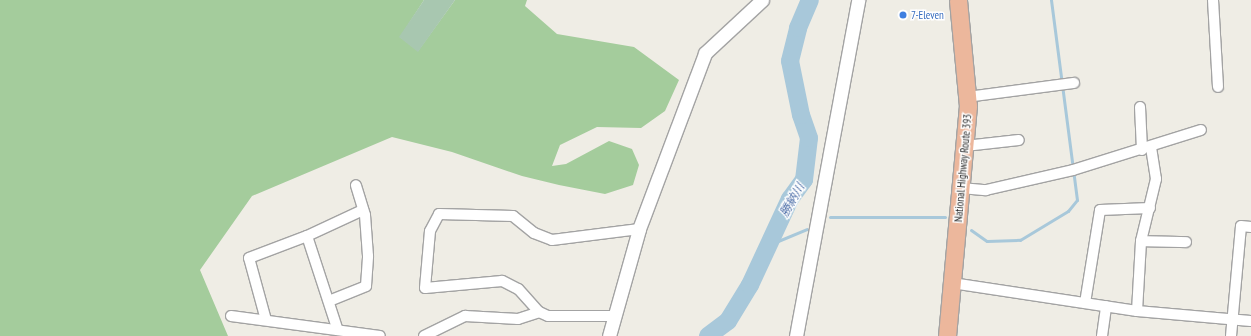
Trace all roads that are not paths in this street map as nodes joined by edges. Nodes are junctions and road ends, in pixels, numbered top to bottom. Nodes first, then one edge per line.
1 (762, 0) edge
2 (858, 0) edge
3 (958, 0) edge
4 (1214, 0) edge
5 (1074, 83) dead end
6 (1218, 87) dead end
7 (967, 97) junction
8 (1140, 106) dead end
9 (1201, 130) dead end
10 (1019, 140) dead end
11 (965, 146) junction
12 (1147, 149) junction
13 (356, 185) dead end
14 (961, 188) junction
15 (1150, 208) junction
16 (363, 210) junction
17 (1251, 227) edge
18 (639, 230) junction
19 (307, 236) junction
20 (1141, 241) junction
21 (1186, 242) dead end
22 (952, 283) junction
23 (328, 301) junction
24 (1085, 303) junction
25 (1106, 306) junction
26 (1137, 310) junction
27 (539, 312) junction
28 (231, 316) dead end
29 (614, 316) junction
30 (266, 320) junction
31 (1234, 321) junction
32 (1251, 322) edge
33 (337, 328) junction
34 (380, 336) edge
35 (424, 336) edge
36 (609, 336) edge
37 (796, 336) edge
38 (947, 336) edge
39 (1102, 336) edge
40 (1231, 336) edge

1 - 18 street
2 - 37 street
3 - 7 highway, National Highway Route 393
4 - 6 street
5 - 7 street
7 - 11 highway, National Highway Route 393
8 - 12 street
9 - 12 street
10 - 11 street
11 - 14 highway, National Highway Route 393
12 - 14 street
12 - 15 street
13 - 16 street
14 - 22 highway, National Highway Route 393
15 - 20 street
15 - 24 street
16 - 19 street
16 - 23 street
17 - 31 street
18 - 27 street
18 - 29 street
19 - 23 street
19 - 30 street
20 - 21 street
20 - 26 street
22 - 24 street
22 - 38 highway, National Highway Route 393
23 - 33 street
24 - 25 street
25 - 26 street
25 - 39 street
26 - 31 street
27 - 29 street
27 - 35 street
28 - 30 street
29 - 36 street
30 - 33 street
31 - 32 street
31 - 40 street
33 - 34 street

